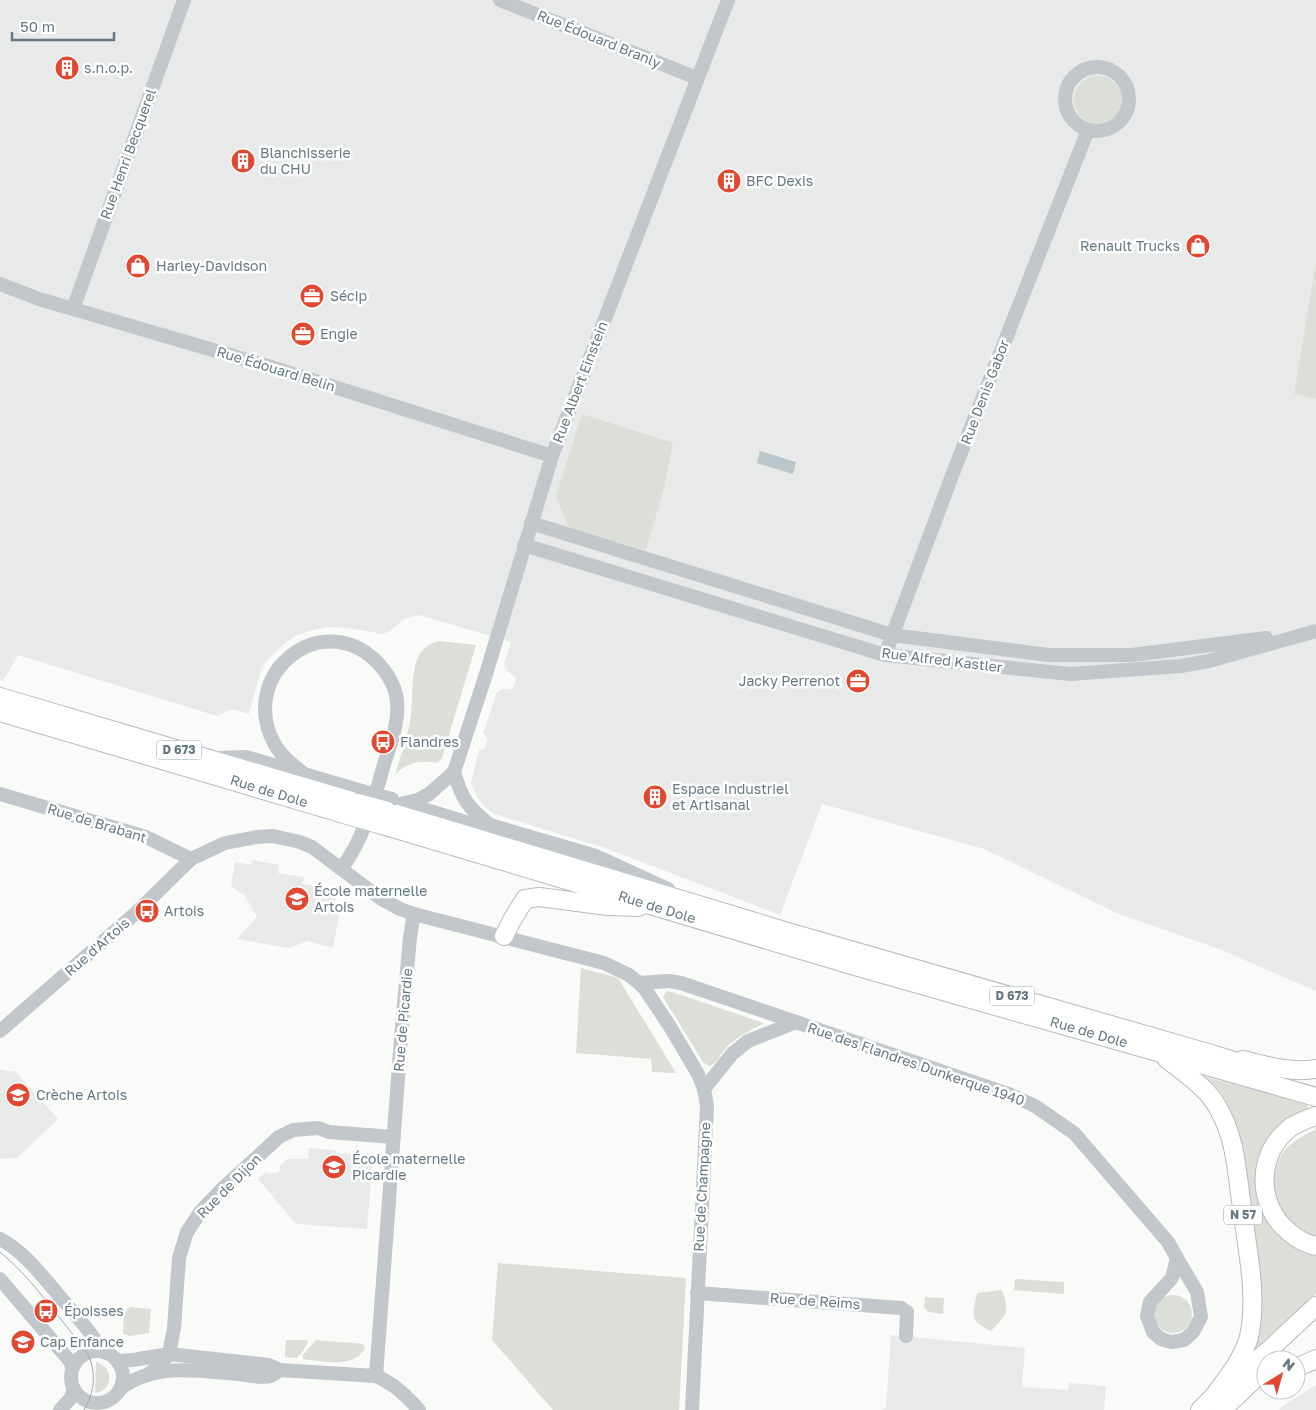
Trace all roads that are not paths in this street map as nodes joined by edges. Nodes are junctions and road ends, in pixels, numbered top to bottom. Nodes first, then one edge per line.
1 (184, 0) edge
2 (500, 0) edge
3 (728, 0) edge
4 (698, 78) junction
5 (1088, 130) junction
6 (0, 284) edge
7 (73, 309) junction
8 (552, 456) junction
9 (531, 523) junction
10 (524, 546) junction
11 (1314, 631) edge
12 (892, 635) junction
13 (885, 655) junction
14 (0, 697) edge
15 (0, 712) edge
16 (210, 759) junction
17 (454, 772) junction
18 (303, 773) junction
19 (0, 794) edge
20 (358, 803) junction
21 (391, 810) junction
22 (490, 825) junction
23 (191, 859) junction
24 (341, 869) junction
25 (708, 907) junction
26 (665, 908) junction
27 (414, 914) junction
28 (504, 936) junction
29 (639, 982) junction
30 (796, 1022) junction
31 (0, 1031) edge
32 (1160, 1053) junction
33 (1215, 1055) junction
34 (1316, 1069) edge
35 (1316, 1085) edge
36 (704, 1089) junction
37 (1316, 1097) edge
38 (1316, 1116) edge
39 (393, 1137) junction
40 (0, 1239) edge
41 (1316, 1246) edge
42 (1177, 1258) junction
43 (0, 1279) edge
44 (697, 1293) junction
45 (1316, 1306) edge
46 (1316, 1322) edge
47 (906, 1336) dead end
48 (1286, 1350) edge
49 (104, 1352) junction
50 (169, 1354) junction
51 (116, 1360) junction
52 (72, 1367) junction
53 (280, 1370) junction
54 (148, 1374) junction
55 (376, 1376) junction
56 (1256, 1376) edge
57 (120, 1389) junction
58 (1256, 1389) edge
59 (74, 1390) junction
60 (104, 1405) edge
61 (1220, 1405) edge
62 (60, 1410) edge
63 (419, 1410) edge
64 (692, 1410) edge
65 (1200, 1410) edge

1 - 7 street, Rue Henri Becquerel
2 - 4 street, Rue Édouard Branly
3 - 4 street, Rue Albert Einstein
4 - 8 street, Rue Albert Einstein
5 - 5 street
5 - 12 street, Rue Denis Gabor
6 - 7 street, Rue Édouard Belin
7 - 8 street, Rue Édouard Belin
8 - 9 street, Rue Albert Einstein
9 - 10 street, Rue Albert Einstein
9 - 12 street, Rue Alfred Kastler
10 - 13 street, Rue Alfred Kastler
10 - 17 street, Rue Albert Einstein
11 - 12 street, Rue Alfred Kastler
11 - 13 street, Rue Alfred Kastler
12 - 13 street, Rue Denis Gabor
14 - 16 main road, Rue de Dole / D 673
15 - 20 main road, Rue de Dole / D 673
16 - 18 street, Rue de Dole
16 - 20 main road, Rue de Dole / D 673
17 - 21 street
17 - 22 street
18 - 20 street, Rue de Dole
18 - 24 street, Rue de Dole
19 - 23 street, Rue de Brabant
20 - 21 main road, Rue de Dole / D 673, bridge
20 - 21 street, Rue de Dole, bridge
21 - 22 street, Rue de Dole
21 - 25 main road, Rue de Dole / D 673
21 - 26 main road, Rue de Dole / D 673
22 - 25 street, Rue de Dole
23 - 24 street
23 - 31 street, Rue d'Artois
24 - 27 street
25 - 33 main road, Rue de Dole / D 673
26 - 28 main road
26 - 32 main road, Rue de Dole / D 673
27 - 28 street
27 - 39 street, Rue de Picardie
28 - 29 street
29 - 30 street, Rue des Flandres Dunkerque 1940
29 - 36 street, Rue de Champagne
30 - 36 street, Rue des Flandres Dunkerque 1940
30 - 42 street, Rue des Flandres Dunkerque 1940
32 - 37 main road, Rue de Dole / D 673
32 - 61 main road, N 57
33 - 34 main road
33 - 35 main road, Rue de Dole / D 673
36 - 44 street, Rue de Champagne
38 - 41 main road
39 - 50 street, Rue de Dijon
39 - 55 street, Rue de Picardie
40 - 49 street
42 - 42 street, Rue des Flandres Dunkerque 1940
43 - 52 street
44 - 47 street, Rue de Reims
44 - 64 street, Rue de Champagne
45 - 61 main road, N 57
46 - 48 main road
49 - 51 street
49 - 52 street
50 - 51 street
50 - 53 street
50 - 54 street
51 - 57 street
52 - 59 street
53 - 54 street
53 - 55 street
54 - 57 street
55 - 63 street
56 - 61 main road, N 57
57 - 60 street
58 - 61 main road
59 - 60 street
59 - 62 street
61 - 65 main road, N 57

